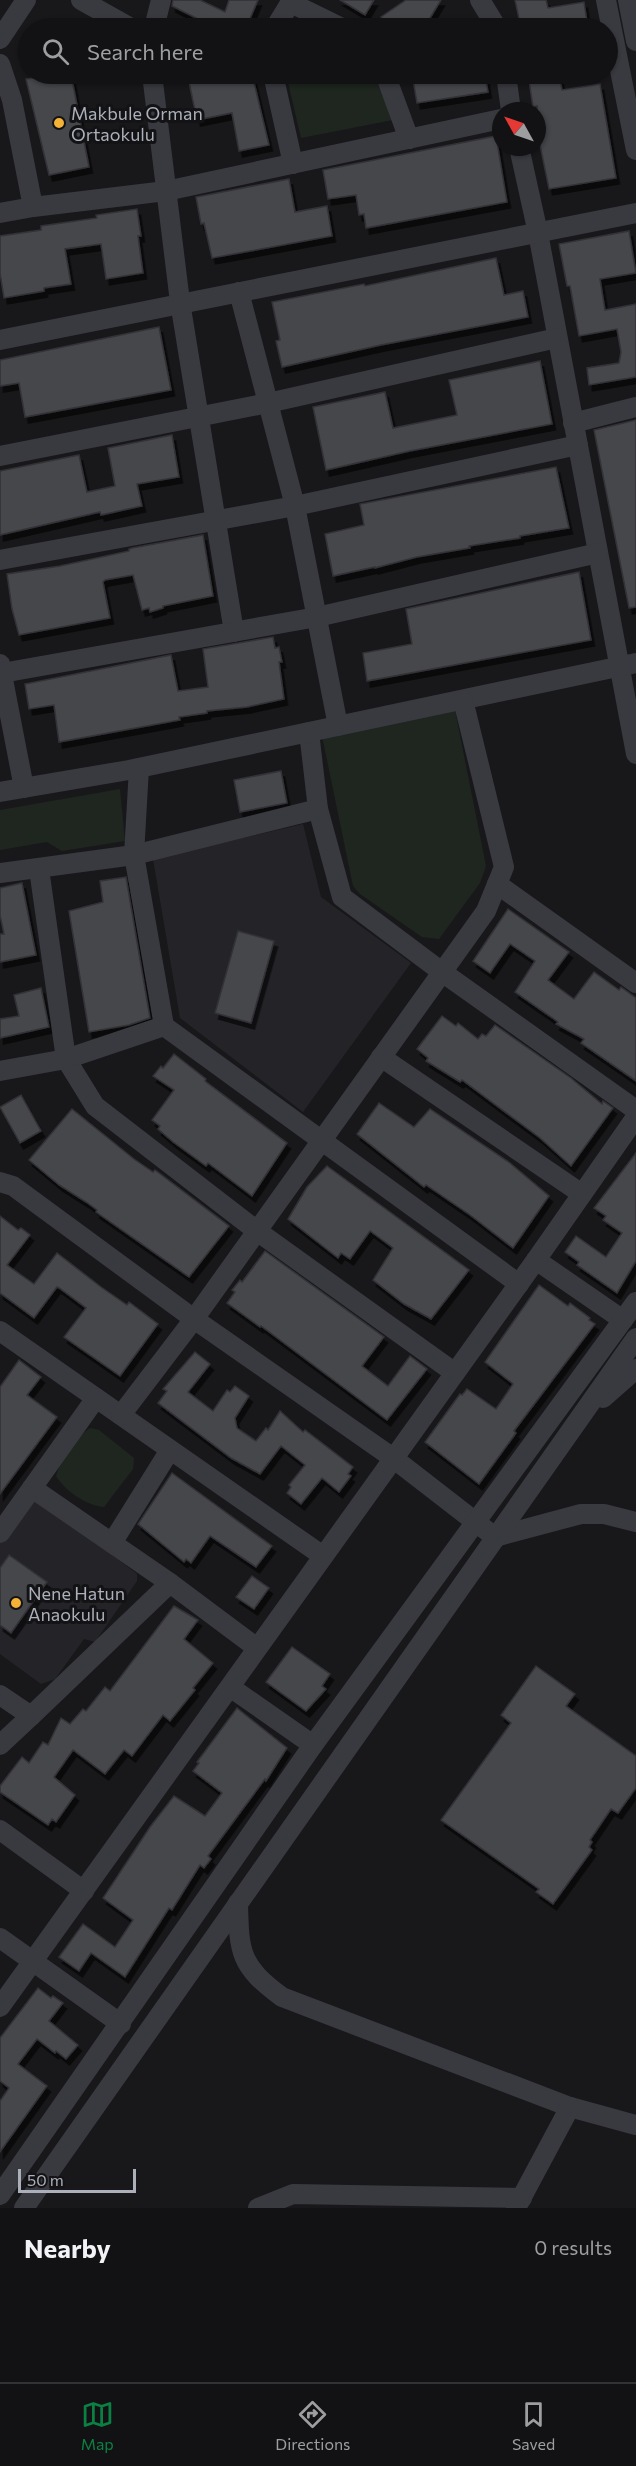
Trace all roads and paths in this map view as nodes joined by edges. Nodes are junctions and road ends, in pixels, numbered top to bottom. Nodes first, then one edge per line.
1 (26, 0) edge
2 (81, 0) edge
3 (161, 0) edge
4 (480, 0) edge
5 (606, 0) edge
6 (628, 0) edge
7 (291, 1) edge
8 (113, 18) edge
9 (156, 18) edge
10 (280, 18) edge
11 (323, 18) edge
12 (491, 18) edge
13 (610, 18) edge
14 (0, 39) edge
15 (636, 41) edge
16 (618, 60) edge
17 (0, 64) edge
18 (153, 84) edge
19 (275, 84) edge
20 (389, 84) edge
21 (508, 84) edge
22 (510, 102) edge
23 (492, 121) edge
24 (409, 139) junction
25 (636, 150) edge
26 (521, 156) edge
27 (293, 164) junction
28 (166, 191) junction
29 (33, 207) junction
30 (0, 213) edge
31 (636, 213) edge
32 (538, 232) junction
33 (239, 292) junction
34 (180, 302) junction
35 (557, 338) junction
36 (0, 340) edge
37 (268, 403) junction
38 (636, 407) edge
39 (199, 416) junction
40 (573, 423) junction
41 (578, 445) junction
42 (0, 456) edge
43 (295, 506) junction
44 (216, 520) junction
45 (598, 553) junction
46 (0, 560) edge
47 (317, 617) junction
48 (234, 632) junction
49 (628, 665) edge
50 (1, 668) edge
51 (463, 700) junction
52 (338, 726) junction
53 (309, 732) junction
54 (636, 754) edge
55 (139, 768) junction
56 (24, 788) junction
57 (0, 792) edge
58 (318, 809) junction
59 (134, 855) junction
60 (39, 869) junction
61 (0, 873) edge
62 (497, 884) junction
63 (442, 972) junction
64 (636, 983) edge
65 (164, 1026) junction
66 (381, 1057) junction
67 (66, 1059) junction
68 (0, 1071) edge
69 (636, 1110) edge
70 (636, 1117) edge
71 (322, 1140) junction
72 (0, 1182) edge
73 (582, 1194) junction
74 (257, 1231) junction
75 (536, 1260) junction
76 (519, 1284) junction
77 (636, 1302) edge
78 (194, 1318) junction
79 (623, 1320) junction
80 (2, 1338) edge
81 (636, 1338) edge
82 (636, 1369) edge
83 (455, 1372) junction
84 (96, 1398) junction
85 (121, 1415) junction
86 (579, 1419) junction
87 (170, 1450) junction
88 (393, 1458) junction
89 (32, 1488) junction
90 (476, 1521) junction
91 (636, 1522) edge
92 (0, 1533) edge
93 (495, 1537) junction
94 (112, 1543) junction
95 (323, 1556) junction
96 (170, 1583) junction
97 (257, 1648) junction
98 (230, 1687) junction
99 (0, 1695) edge
100 (31, 1716) junction
101 (0, 1745) edge
102 (313, 1745) junction
103 (0, 1830) edge
104 (84, 1891) junction
105 (238, 1903) junction
106 (0, 1938) edge
107 (32, 1961) junction
108 (0, 2007) edge
109 (121, 2024) junction
110 (570, 2107) junction
111 (636, 2125) edge
112 (0, 2194) edge
113 (519, 2203) edge
114 (24, 2208) edge
115 (258, 2208) edge

1 - 14 street
2 - 8 street
3 - 9 street
4 - 12 street
5 - 13 street
6 - 15 street
7 - 10 street
7 - 11 street
16 - 25 street
17 - 29 street
18 - 28 street
19 - 27 street
20 - 24 street
21 - 22 street
23 - 24 street
24 - 27 street
26 - 32 street
27 - 28 street
28 - 29 street
28 - 34 street
29 - 30 street
31 - 32 street
32 - 33 street
32 - 35 street
33 - 34 street
33 - 37 street
34 - 36 street
34 - 39 street
35 - 37 street
35 - 40 street
37 - 39 street
37 - 43 street
38 - 40 street
39 - 42 street
39 - 44 street
40 - 41 street
41 - 43 street
41 - 45 street
43 - 44 street
43 - 47 street
44 - 46 street
44 - 48 street
45 - 47 street
45 - 49 street
47 - 48 street
47 - 52 street
48 - 50 street
49 - 51 street
49 - 54 street
50 - 56 street
51 - 52 street
51 - 62 street
52 - 53 street
53 - 55 street
53 - 58 street
55 - 56 street
55 - 59 street
56 - 57 street
58 - 59 street
58 - 63 street
59 - 60 street
59 - 65 street
60 - 61 street
60 - 67 street
62 - 63 street
62 - 64 street
63 - 66 street
63 - 69 street
65 - 67 street
65 - 71 street
66 - 71 street
66 - 73 street
67 - 68 street
67 - 74 street
70 - 73 street
71 - 74 street
71 - 76 street
72 - 78 street
73 - 75 street
74 - 78 street
74 - 83 street
75 - 76 street
75 - 79 street
76 - 83 street
77 - 79 street
78 - 85 street
78 - 88 street
79 - 90 street
80 - 84 street
81 - 86 street
82 - 86 street
83 - 88 street
84 - 85 street
84 - 89 street
85 - 87 street
86 - 93 street
87 - 94 street
87 - 95 street
88 - 90 street
88 - 95 street
89 - 92 street
89 - 94 street
90 - 93 street
90 - 102 street
91 - 93 street
93 - 105 street
94 - 96 street
95 - 97 street
96 - 97 street
96 - 100 street
97 - 98 street
98 - 102 street
98 - 104 street
99 - 100 street
100 - 101 street
102 - 109 street
103 - 104 street
104 - 107 street
105 - 110 street
105 - 114 street
106 - 107 street
107 - 108 street
107 - 109 street
109 - 112 street
110 - 111 street
110 - 113 street
113 - 115 street

